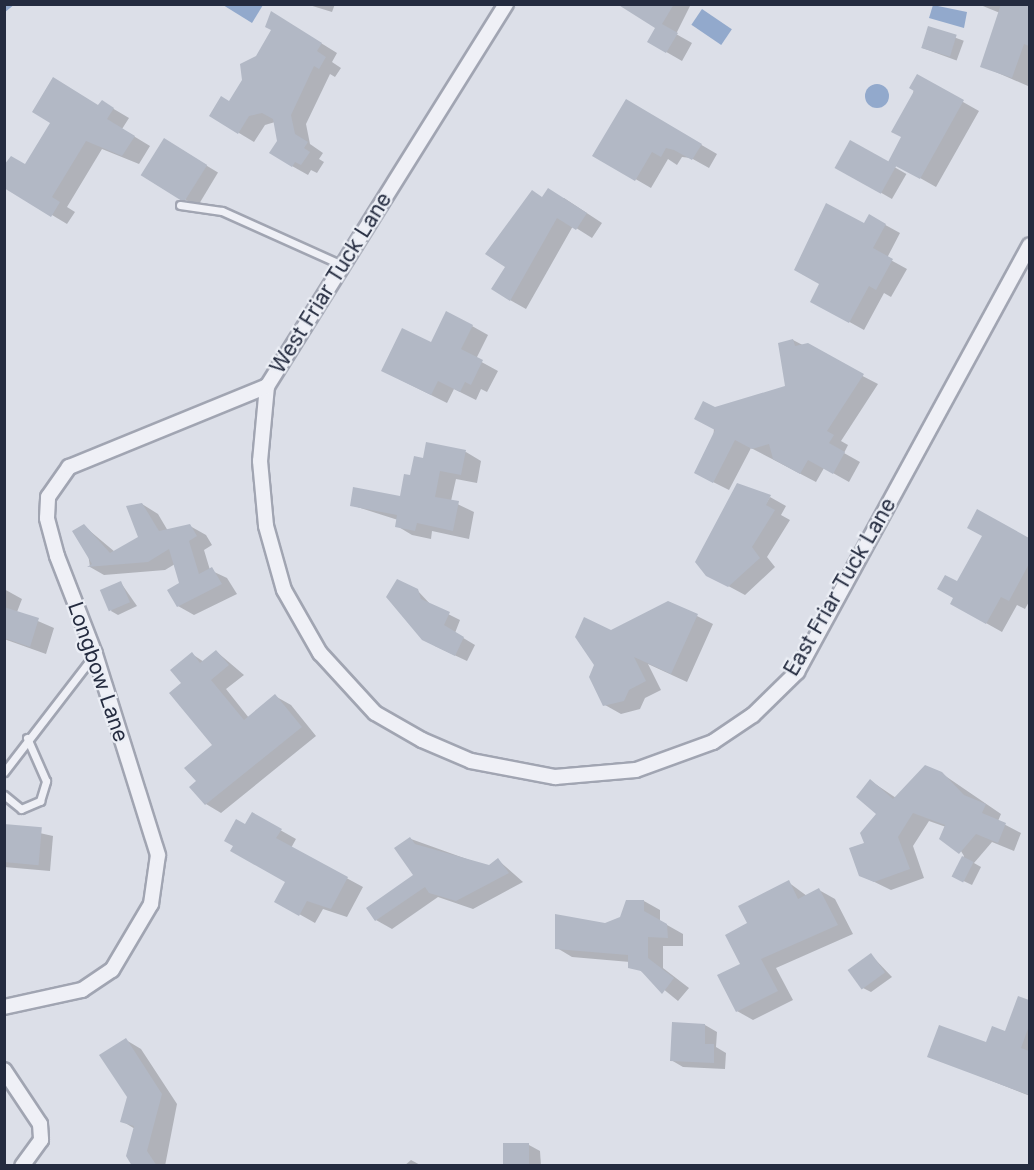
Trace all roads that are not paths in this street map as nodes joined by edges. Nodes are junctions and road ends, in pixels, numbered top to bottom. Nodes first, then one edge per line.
1 (506, 4) edge
2 (180, 205) dead end
3 (1029, 245) edge
4 (342, 265) junction
5 (267, 386) junction
6 (95, 654) junction
7 (27, 738) junction
8 (4, 772) edge
9 (532, 772) joint
10 (4, 795) edge
11 (4, 1007) edge
12 (4, 1070) edge
13 (22, 1166) edge

1 - 4 street, West Friar Tuck Lane
2 - 4 lane
3 - 9 street, East Friar Tuck Lane
4 - 5 street, West Friar Tuck Lane
5 - 6 street, Longbow Lane
5 - 9 street, West Friar Tuck Lane
6 - 7 lane
6 - 11 street, Longbow Lane
7 - 8 lane
7 - 10 lane
12 - 13 street

